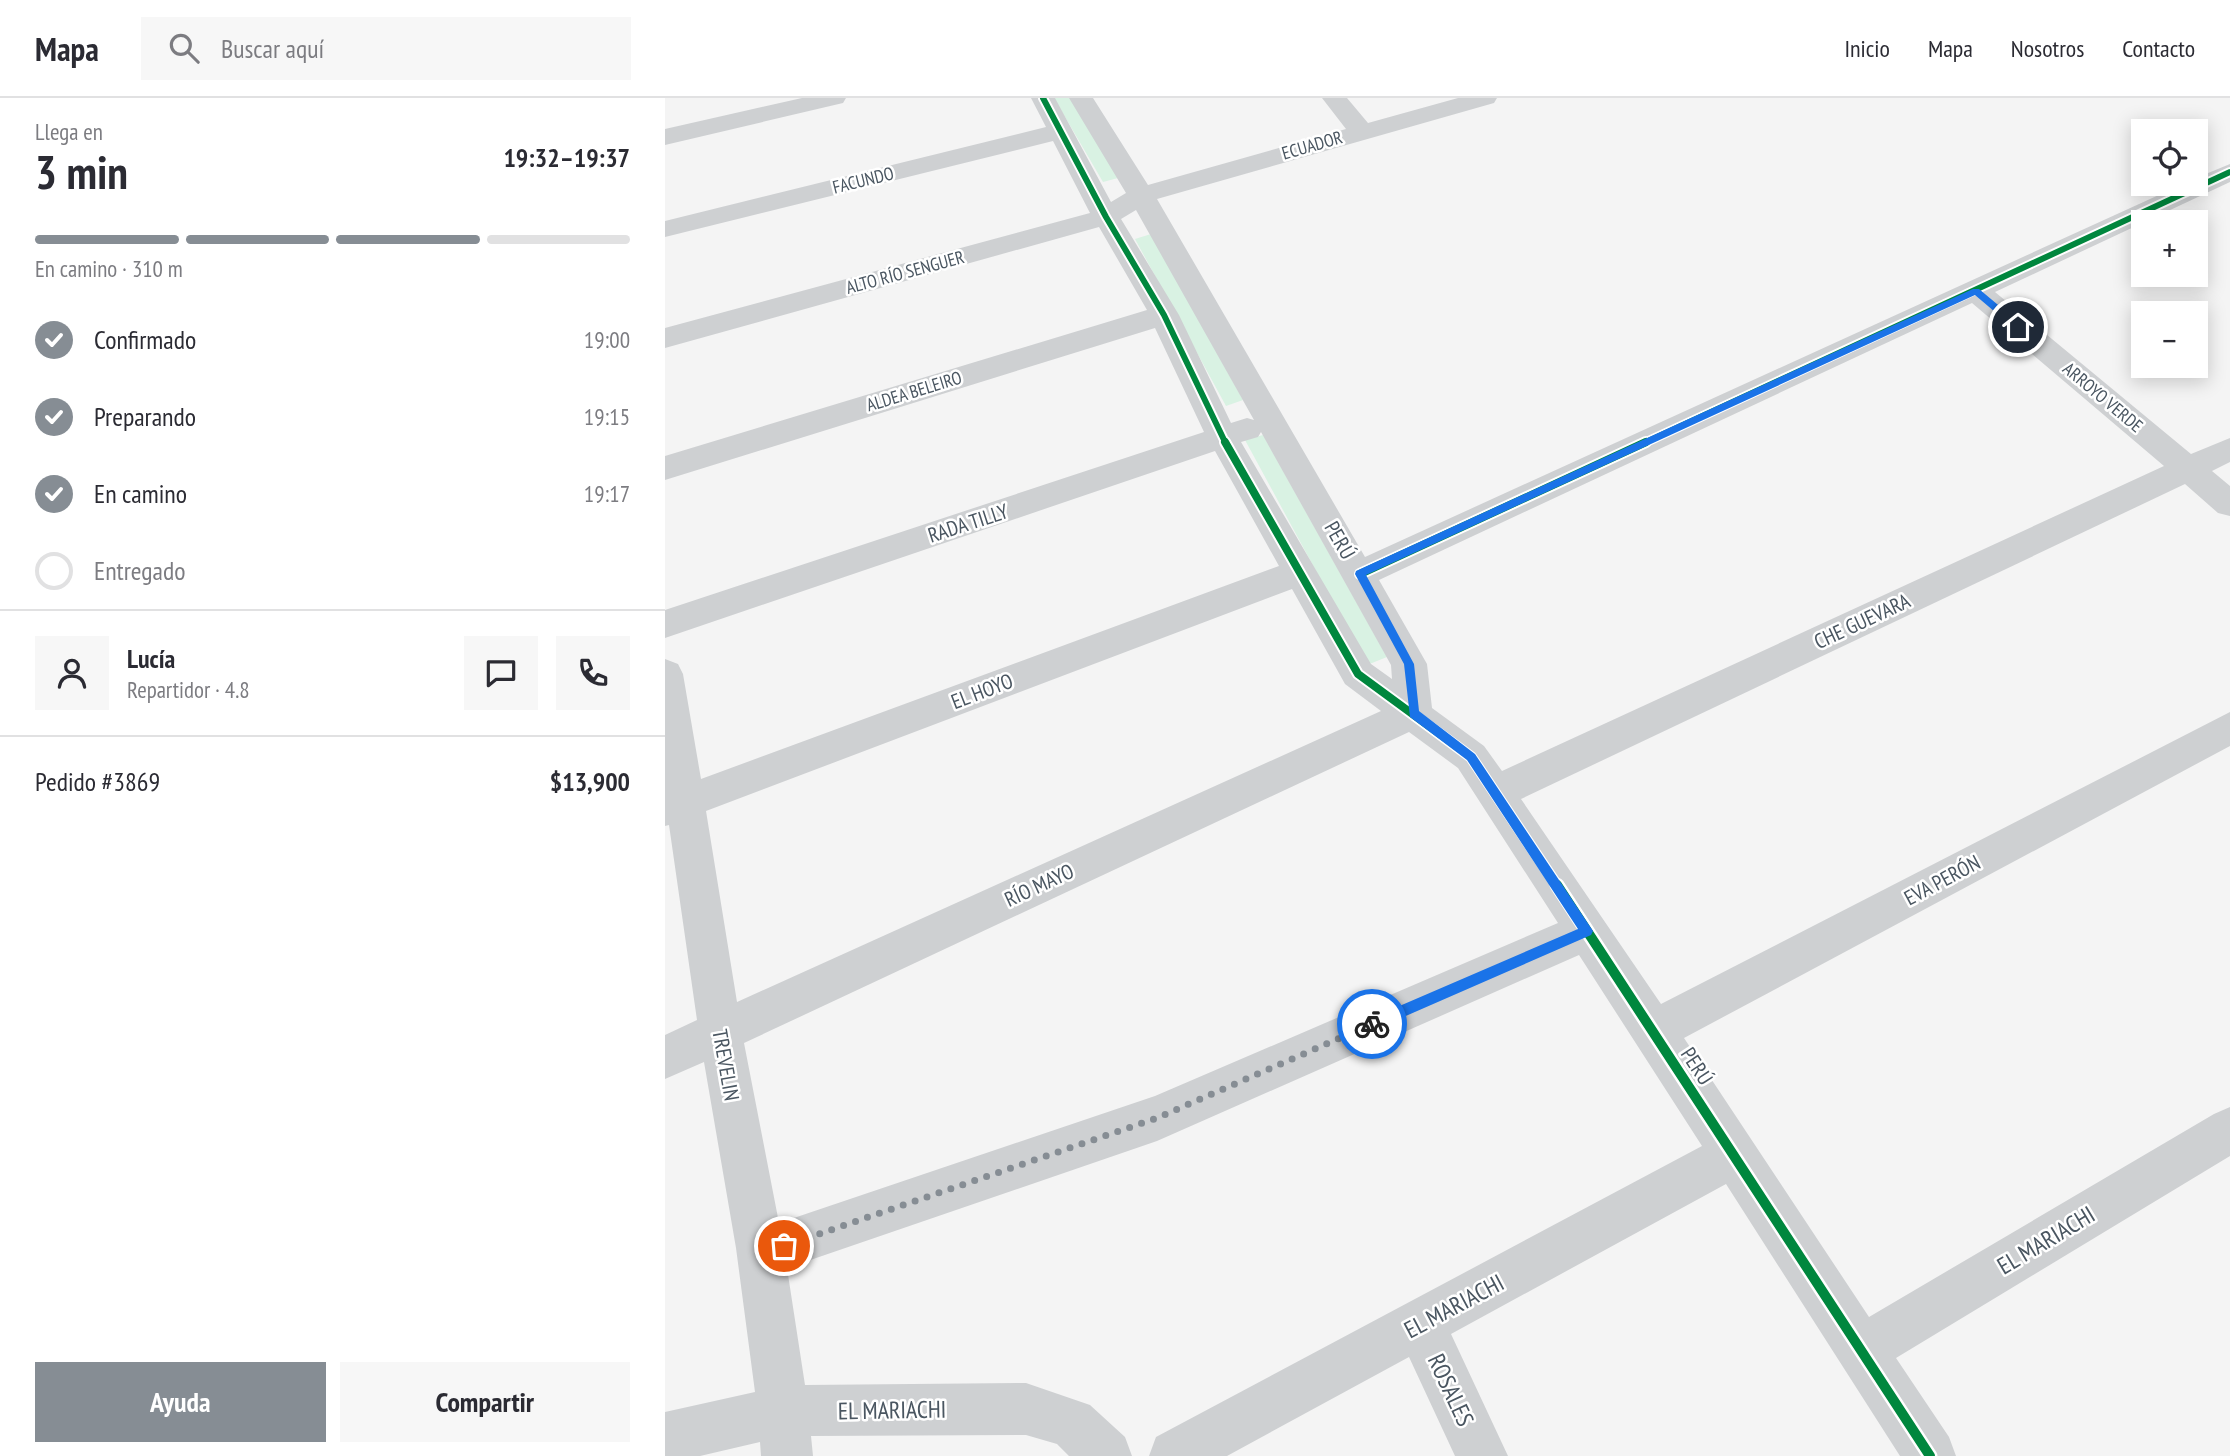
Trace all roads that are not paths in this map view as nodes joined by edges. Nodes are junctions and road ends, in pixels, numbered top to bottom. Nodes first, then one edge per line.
1 (834, 98) edge
2 (1044, 98) edge
3 (1081, 98) edge
4 (1335, 98) edge
5 (1485, 98) edge
6 (1061, 131) junction
7 (1361, 131) junction
8 (665, 137) edge
9 (2230, 172) edge
10 (1140, 195) junction
11 (1106, 217) junction
12 (665, 229) edge
13 (1976, 291) junction
14 (1164, 315) junction
15 (665, 338) edge
16 (1271, 421) junction
17 (1223, 438) junction
18 (2230, 449) edge
19 (665, 468) edge
20 (2189, 469) junction
21 (2230, 504) edge
22 (1299, 572) junction
23 (1360, 574) junction
24 (665, 624) edge
25 (665, 674) edge
26 (1414, 713) junction
27 (2230, 728) edge
28 (1495, 793) junction
29 (675, 805) edge
30 (1587, 931) junction
31 (1654, 1031) junction
32 (720, 1032) junction
33 (665, 1057) edge
34 (2230, 1130) edge
35 (1734, 1155) junction
36 (759, 1254) junction
37 (1420, 1324) junction
38 (1863, 1349) junction
39 (785, 1434) edge
40 (665, 1438) edge
41 (1106, 1456) edge
42 (1175, 1456) edge
43 (1482, 1456) edge
44 (1930, 1456) edge

1 - 8 street
2 - 6 street
3 - 10 street, PERÚ
4 - 7 street
5 - 7 street, ECUADOR
6 - 11 street
6 - 12 street, FACUNDO
7 - 10 street, ECUADOR
9 - 13 street
10 - 11 street, ALTO RÍO SENGUER
10 - 16 street, PERÚ
11 - 14 street
11 - 15 street, ALTO RÍO SENGUER
13 - 20 street, ARROYO VERDE
13 - 23 street
14 - 17 street
14 - 19 street, ALDEA BELEIRO
16 - 17 street, RADA TILLY
16 - 23 street, PERÚ
17 - 22 street
17 - 24 street, RADA TILLY
18 - 20 street, CHE GUEVARA
20 - 21 street, ARROYO VERDE
20 - 28 street, CHE GUEVARA
22 - 26 street
22 - 29 street, EL HOYO
23 - 26 street, PERÚ
25 - 29 street, TREVELIN
26 - 28 street, PERÚ
26 - 32 street, RÍO MAYO
27 - 31 street, EVA PERÓN
28 - 30 street, PERÚ
29 - 32 street, TREVELIN
30 - 31 street, PERÚ
30 - 36 street
31 - 35 street, PERÚ
32 - 33 street, RÍO MAYO
32 - 36 street, TREVELIN
34 - 38 street, EL MARIACHI
35 - 37 street, EL MARIACHI
35 - 38 street, PERÚ
36 - 39 street, TREVELIN
37 - 42 street, EL MARIACHI
37 - 43 street, ROSALES
38 - 44 street, PERÚ
39 - 40 street, EL MARIACHI
39 - 41 street, EL MARIACHI

